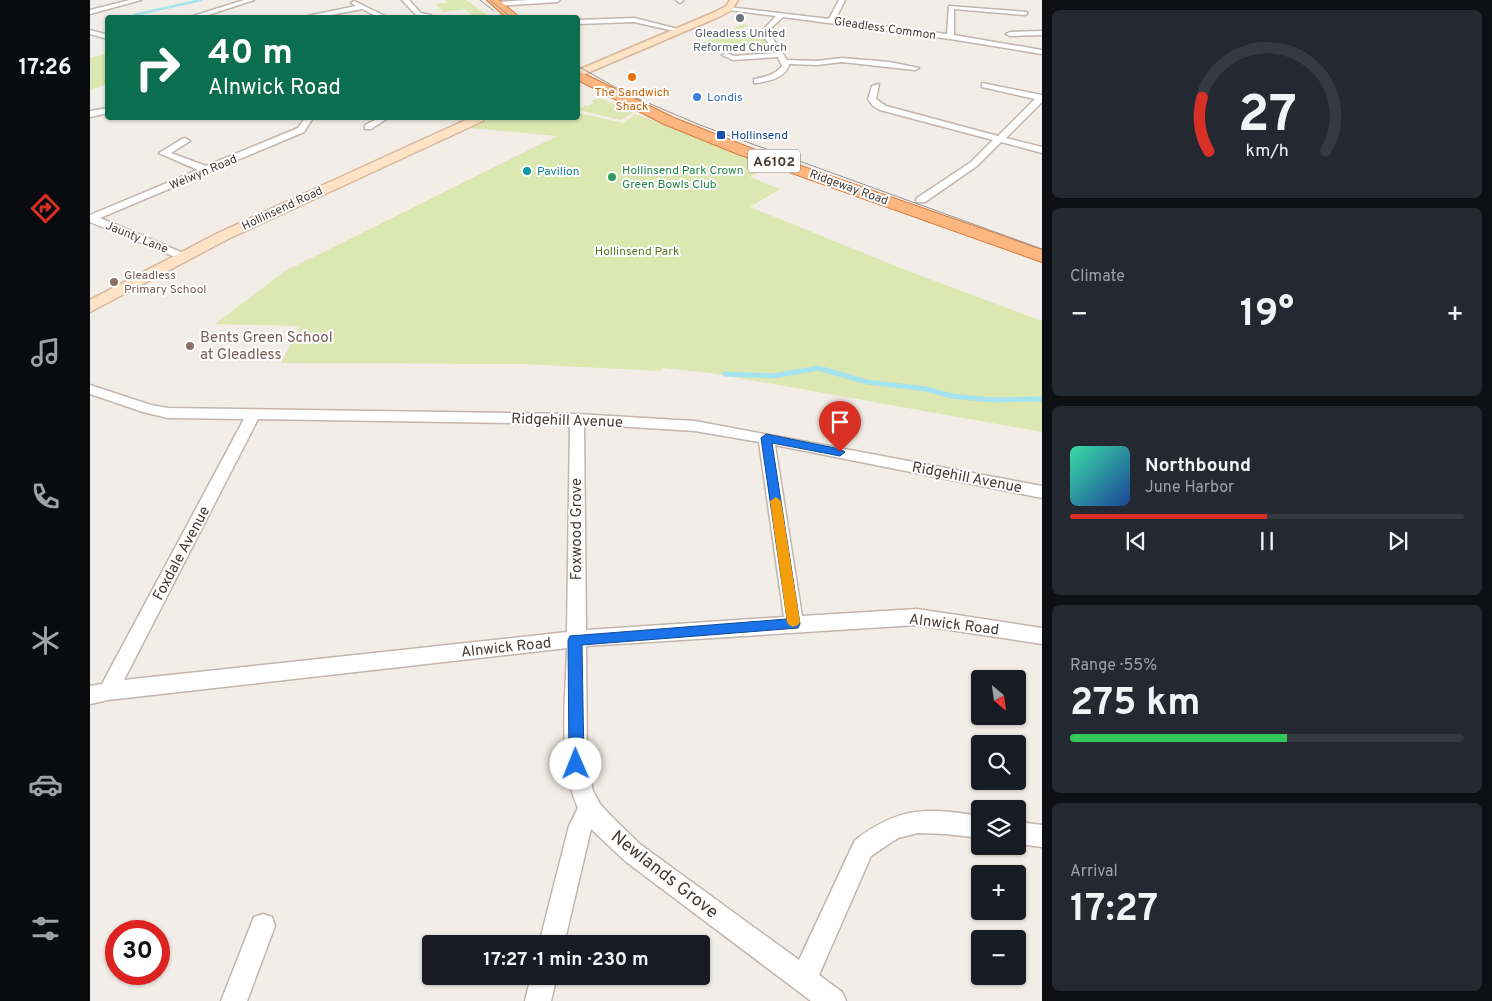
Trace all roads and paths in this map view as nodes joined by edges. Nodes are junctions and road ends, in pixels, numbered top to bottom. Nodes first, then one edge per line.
1 (251, 0) edge
2 (347, 0) edge
3 (405, 0) edge
4 (557, 0) edge
5 (842, 0) edge
6 (132, 1) edge
7 (519, 1) edge
8 (495, 2) edge
9 (480, 3) dead end
10 (731, 4) edge
11 (941, 6) dead end
12 (364, 7) junction
13 (951, 7) junction
14 (90, 12) edge
15 (1025, 14) dead end
16 (200, 15) edge
17 (318, 15) edge
18 (380, 15) edge
19 (418, 15) edge
20 (494, 15) edge
21 (510, 15) edge
22 (781, 15) junction
23 (831, 21) junction
24 (580, 22) edge
25 (679, 30) junction
26 (90, 32) edge
27 (1042, 33) edge
28 (1010, 34) dead end
29 (105, 37) edge
30 (950, 37) junction
31 (105, 39) edge
32 (99, 41) dead end
33 (1042, 52) edge
34 (726, 55) dead end
35 (782, 55) junction
36 (786, 62) junction
37 (915, 68) dead end
38 (580, 71) edge
39 (768, 79) junction
40 (757, 81) dead end
41 (782, 84) dead end
42 (985, 85) dead end
43 (876, 86) dead end
44 (1042, 98) edge
45 (105, 111) edge
46 (90, 114) edge
47 (308, 120) edge
48 (380, 120) edge
49 (475, 120) edge
50 (721, 126) dead end
51 (368, 127) dead end
52 (754, 138) dead end
53 (1000, 139) junction
54 (186, 142) dead end
55 (1042, 150) edge
56 (207, 170) junction
57 (921, 200) junction
58 (91, 218) edge
59 (1042, 243) edge
60 (184, 256) junction
61 (1042, 256) edge
62 (90, 307) edge
63 (90, 388) edge
64 (253, 414) junction
65 (577, 419) junction
66 (766, 438) junction
67 (1042, 492) edge
68 (794, 624) junction
69 (1042, 636) edge
70 (575, 640) junction
71 (99, 693) edge
72 (591, 809) junction
73 (971, 826) edge
74 (1026, 833) edge
75 (1042, 836) edge
76 (263, 926) dead end
77 (554, 935) edge
78 (804, 978) junction
79 (542, 985) edge
80 (234, 1001) edge
81 (538, 1001) edge
82 (834, 1001) edge

1 - 16 street
2 - 12 street
3 - 19 street
4 - 7 street
5 - 23 street
6 - 14 street
7 - 8 street
8 - 21 highway
9 - 20 highway
10 - 22 street, Gleadless Common
10 - 25 main road
11 - 13 street
12 - 17 street
12 - 18 street
13 - 15 street
13 - 30 street
22 - 23 street, Gleadless Common
22 - 35 street
23 - 30 street, Gleadless Common
24 - 25 street
25 - 38 main road
26 - 29 street
27 - 28 street
30 - 33 street, Gleadless Common
31 - 32 street
34 - 35 street
35 - 36 street
36 - 37 street
36 - 39 street
38 - 50 highway
38 - 61 highway, Ridgeway Road / A6102
39 - 40 street
39 - 41 street
42 - 44 street
43 - 53 street
44 - 53 street
45 - 46 street
47 - 56 street, Welwyn Road
48 - 51 street
49 - 60 main road, Hollinsend Road
52 - 57 highway, Ridgeway Road / A6102
53 - 55 street
53 - 57 street
54 - 56 street
56 - 58 street, Welwyn Road
57 - 59 highway, Ridgeway Road / A6102
58 - 60 street, Jaunty Lane
60 - 62 main road, Hollinsend Road
63 - 64 street, Ridgehill Avenue
64 - 65 street, Ridgehill Avenue
64 - 71 street, Foxdale Avenue
65 - 66 street, Ridgehill Avenue
65 - 70 street, Foxwood Grove
66 - 67 street, Ridgehill Avenue
66 - 68 street
68 - 69 street, Alnwick Road
68 - 70 street, Alnwick Road
70 - 71 street, Alnwick Road
70 - 72 street, Newlands Grove
72 - 77 street
72 - 78 street, Newlands Grove
73 - 78 street
74 - 75 street
76 - 80 street
78 - 82 street, Newlands Grove
79 - 81 street

